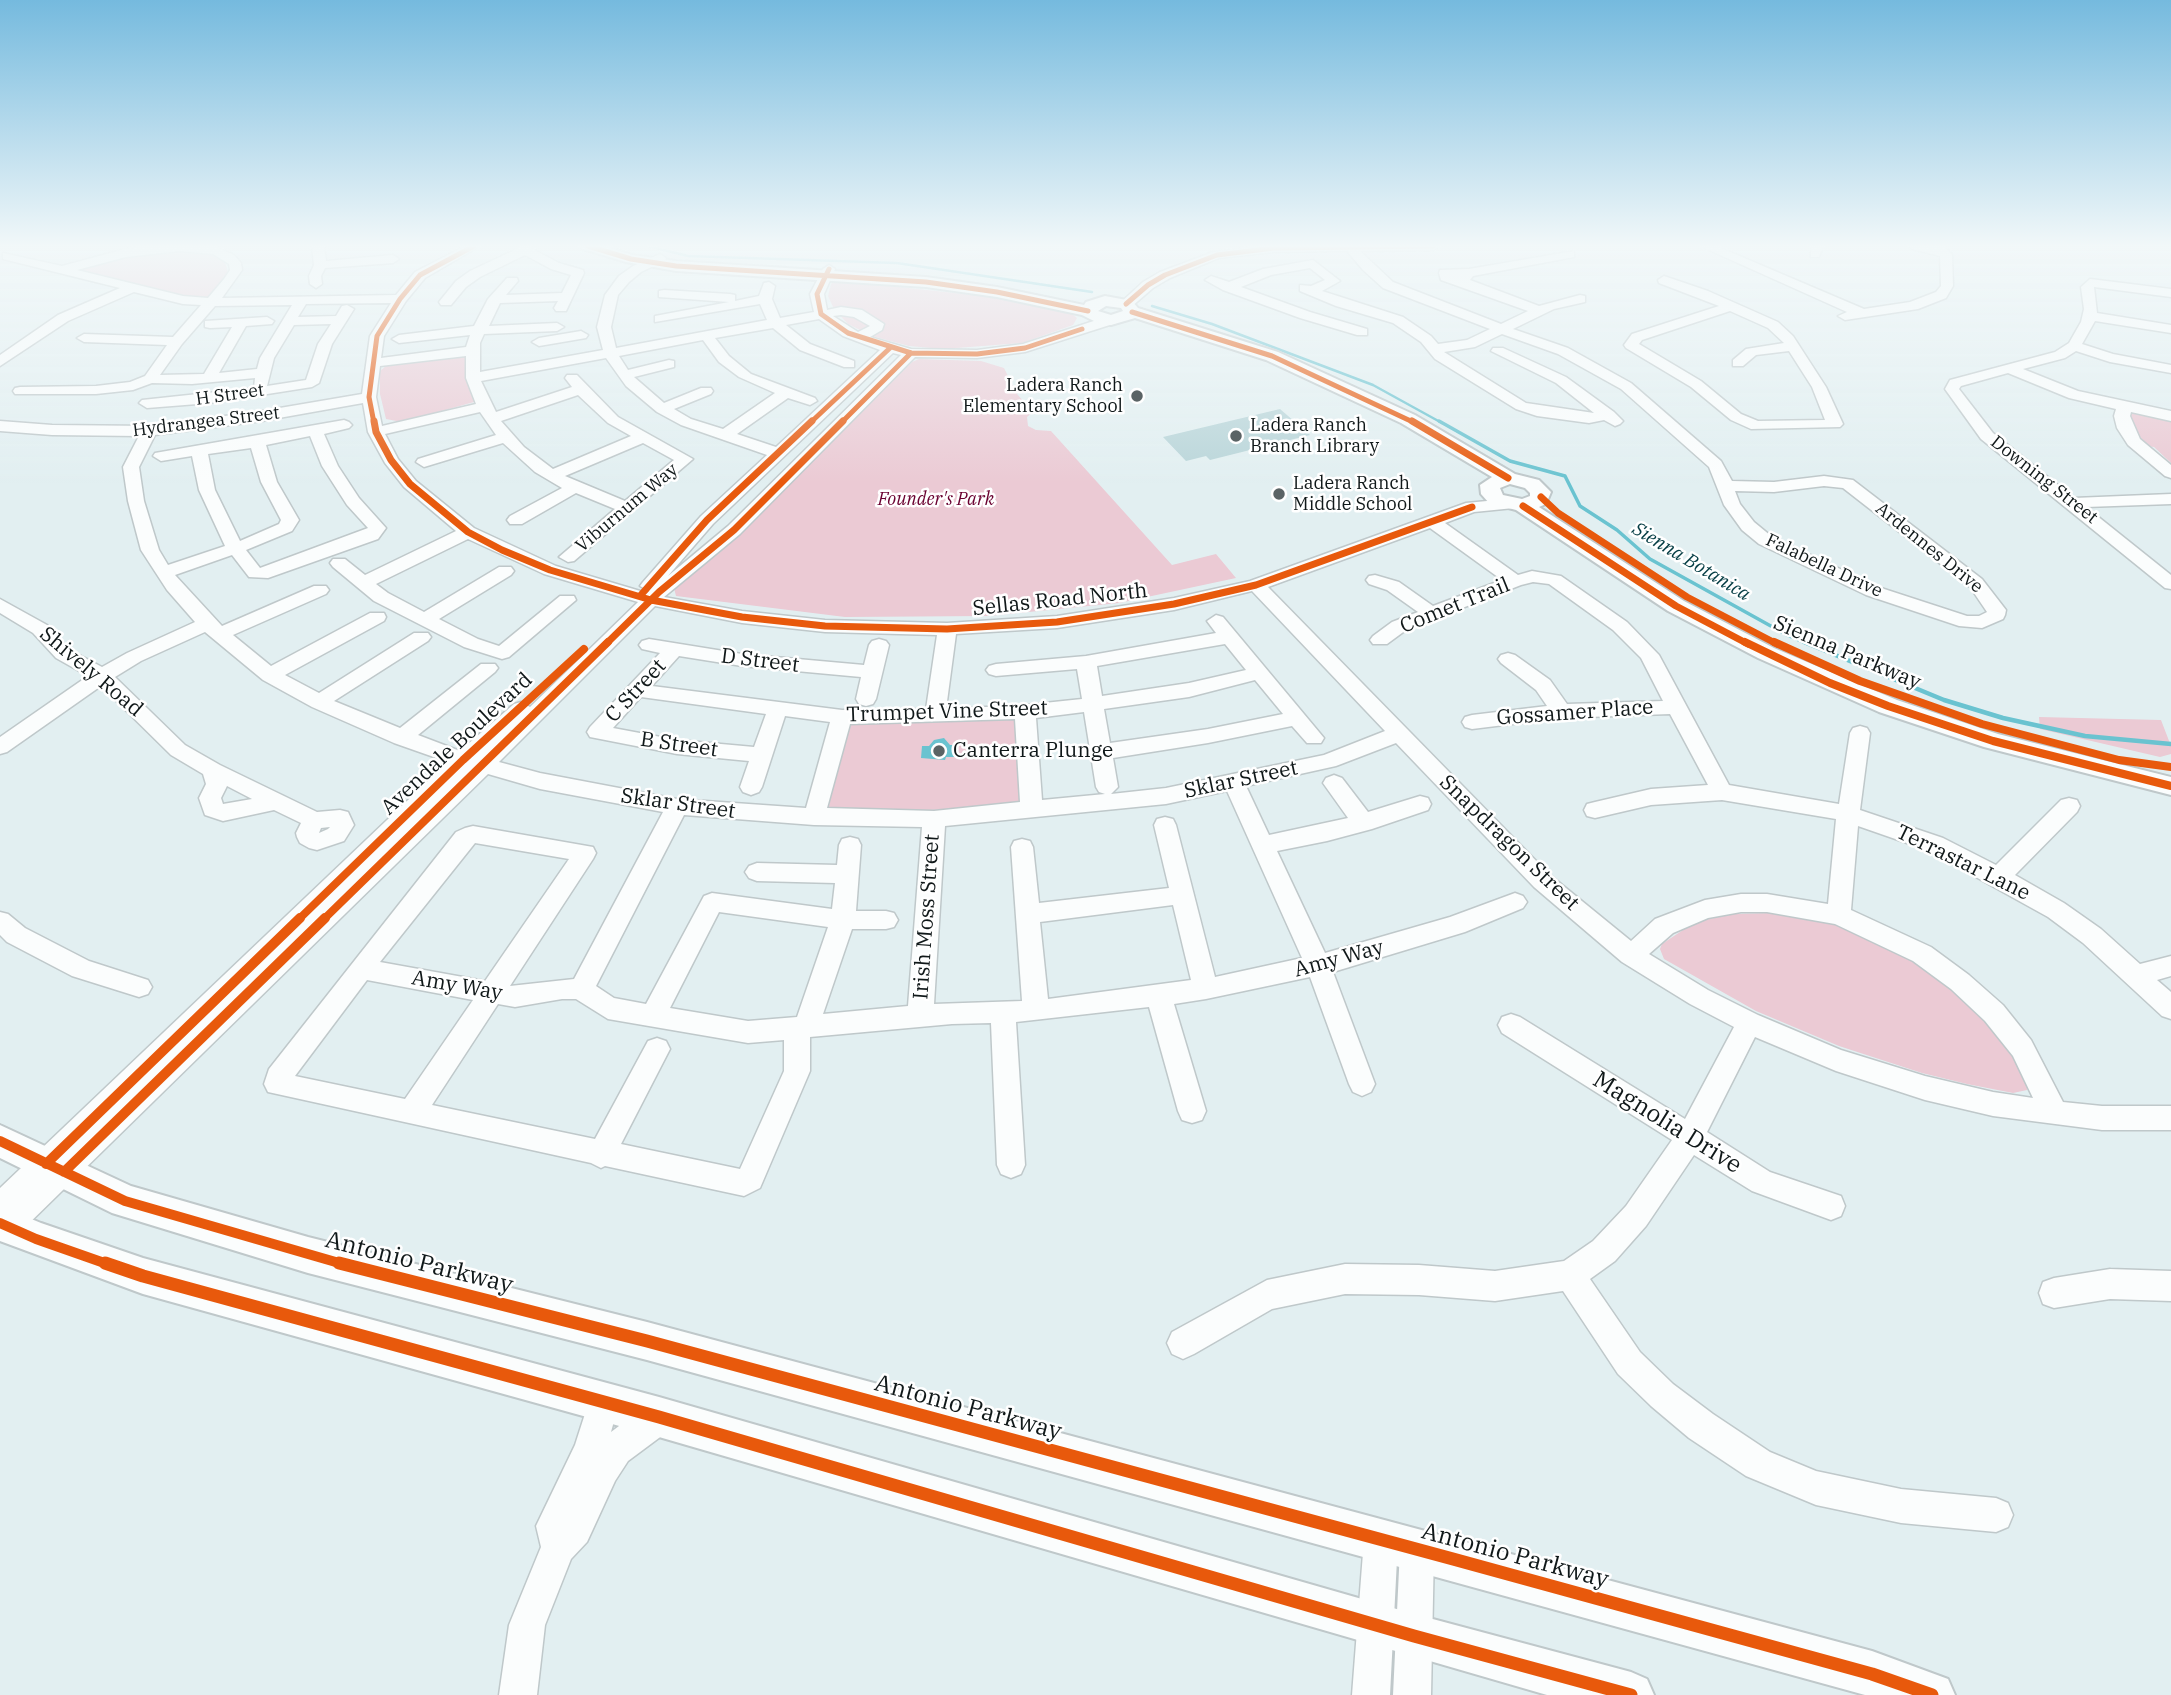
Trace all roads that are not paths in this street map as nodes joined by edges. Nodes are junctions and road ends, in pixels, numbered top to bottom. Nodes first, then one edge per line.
1 (52, 325) edge
2 (192, 325) edge
3 (240, 325) edge
4 (286, 325) edge
5 (337, 325) edge
6 (384, 325) edge
7 (482, 325) edge
8 (550, 325) edge
9 (569, 325) edge
10 (604, 325) edge
11 (757, 325) edge
12 (779, 325) edge
13 (839, 325) edge
14 (877, 325) edge
15 (1080, 325) edge
16 (1153, 325) edge
17 (1330, 325) edge
18 (1369, 325) edge
19 (1406, 325) edge
20 (1491, 325) edge
21 (1510, 325) edge
22 (1673, 325) edge
23 (1773, 325) edge
24 (2087, 325) edge
25 (2147, 325) edge
26 (1502, 329) junction
27 (2171, 329) edge
28 (479, 330) junction
29 (705, 334) junction
30 (581, 335) dead end
31 (84, 338) dead end
32 (859, 338) junction
33 (399, 339) dead end
34 (177, 341) junction
35 (2074, 346) junction
36 (1793, 347) junction
37 (891, 348) junction
38 (1435, 349) junction
39 (472, 351) junction
40 (610, 352) junction
41 (911, 353) junction
42 (0, 362) edge
43 (372, 363) junction
44 (1738, 363) dead end
45 (669, 364) dead end
46 (849, 364) dead end
47 (2171, 369) edge
48 (2012, 370) junction
49 (263, 373) junction
50 (624, 374) junction
51 (1678, 374) junction
52 (1480, 377) junction
53 (209, 378) junction
54 (473, 378) junction
55 (150, 379) junction
56 (1639, 383) junction
57 (577, 384) joint
58 (20, 391) dead end
59 (706, 391) dead end
60 (258, 392) junction
61 (785, 393) junction
62 (369, 397) junction
63 (810, 401) dead end
64 (147, 404) dead end
65 (2124, 407) junction
66 (662, 409) junction
67 (489, 412) junction
68 (2171, 416) edge
69 (344, 425) dead end
70 (0, 426) edge
71 (1756, 426) joint
72 (150, 431) junction
73 (315, 431) junction
74 (376, 432) junction
75 (724, 436) junction
76 (506, 437) junction
77 (643, 437) junction
78 (257, 442) junction
79 (199, 451) junction
80 (778, 453) junction
81 (161, 456) dead end
82 (424, 462) dead end
83 (2171, 472) edge
84 (552, 475) junction
85 (1839, 481) joint
86 (1496, 484) junction
87 (1725, 485) junction
88 (575, 487) junction
89 (2171, 499) edge
90 (1524, 502) junction
91 (2071, 503) junction
92 (627, 508) junction
93 (1472, 508) junction
94 (516, 520) dead end
95 (1434, 523) junction
96 (468, 532) junction
97 (234, 547) junction
98 (568, 557) dead end
99 (339, 563) dead end
100 (505, 571) dead end
101 (164, 572) junction
102 (1523, 578) junction
103 (2168, 579) edge
104 (1375, 580) dead end
105 (364, 583) junction
106 (1256, 584) junction
107 (320, 590) dead end
108 (646, 598) junction
109 (567, 600) dead end
110 (0, 605) edge
111 (1431, 613) junction
112 (377, 617) dead end
113 (1982, 622) joint
114 (213, 629) junction
115 (423, 629) junction
116 (947, 629) junction
117 (1380, 640) dead end
118 (649, 645) dead end
119 (879, 645) dead end
120 (674, 650) junction
121 (1508, 659) dead end
122 (1086, 662) junction
123 (488, 668) dead end
124 (996, 670) dead end
125 (873, 672) junction
126 (1258, 673) junction
127 (270, 675) junction
128 (102, 676) junction
129 (635, 690) junction
130 (866, 699) dead end
131 (319, 702) junction
132 (1095, 705) junction
133 (1678, 707) junction
134 (778, 710) junction
135 (1561, 711) junction
136 (1025, 712) junction
137 (935, 716) junction
138 (842, 717) junction
139 (1296, 718) junction
140 (1472, 722) dead end
141 (597, 732) joint
142 (1860, 733) dead end
143 (1399, 734) junction
144 (401, 738) junction
145 (1314, 738) dead end
146 (0, 747) edge
147 (1101, 752) junction
148 (761, 755) junction
149 (474, 762) junction
150 (2171, 767) edge
151 (212, 770) junction
152 (1334, 782) dead end
153 (1234, 783) junction
154 (2171, 786) edge
155 (751, 787) dead end
156 (1107, 787) dead end
157 (1721, 792) junction
158 (279, 801) junction
159 (1420, 804) dead end
160 (2069, 806) dead end
161 (677, 807) junction
162 (1595, 810) dead end
163 (1032, 811) junction
164 (1848, 814) junction
165 (814, 817) junction
166 (934, 819) junction
167 (314, 820) dead end
168 (1364, 823) junction
169 (1165, 825) dead end
170 (850, 845) dead end
171 (1262, 845) junction
172 (1022, 847) dead end
173 (757, 872) dead end
174 (847, 874) junction
175 (1999, 877) junction
176 (1182, 895) junction
177 (1515, 902) dead end
178 (1028, 914) junction
179 (1839, 915) junction
180 (843, 920) junction
181 (886, 920) dead end
182 (0, 921) edge
183 (1631, 955) junction
184 (1318, 965) junction
185 (2171, 965) edge
186 (360, 969) junction
187 (2135, 976) junction
188 (139, 987) dead end
189 (581, 989) junction
190 (1206, 989) junction
191 (491, 993) junction
192 (1159, 997) junction
193 (2171, 1008) edge
194 (1036, 1011) junction
195 (1003, 1013) junction
196 (653, 1016) junction
197 (920, 1016) junction
198 (1749, 1023) junction
199 (1511, 1025) dead end
200 (802, 1028) junction
201 (657, 1049) dead end
202 (1362, 1084) dead end
203 (1192, 1111) dead end
204 (411, 1112) junction
205 (2055, 1113) junction
206 (2171, 1118) edge
207 (1690, 1137) junction
208 (0, 1141) edge
209 (601, 1155) junction
210 (1011, 1166) dead end
211 (55, 1168) junction
212 (1831, 1206) dead end
213 (2, 1219) edge
214 (1570, 1275) junction
215 (2171, 1286) edge
216 (2054, 1293) dead end
217 (1183, 1343) dead end
218 (603, 1403) junction
219 (659, 1418) junction
220 (1996, 1515) dead end
221 (1399, 1544) junction
222 (558, 1547) junction
223 (1394, 1630) junction
224 (517, 1695) edge
225 (1371, 1695) edge
226 (1412, 1695) edge
227 (1631, 1695) edge
228 (1933, 1695) edge

1 - 42 street
2 - 34 street
3 - 53 street
4 - 49 street
5 - 60 street, H Street
6 - 43 street, Sellas Road North
7 - 28 street
8 - 28 street
9 - 30 street
10 - 40 street
11 - 29 street
12 - 46 street
13 - 32 street
14 - 32 street
15 - 41 street
16 - 86 main road, Sienna Parkway
17 - 18 street
19 - 38 street
20 - 26 street, Falabella Drive
21 - 26 street
22 - 51 street
23 - 36 street
24 - 35 street
25 - 27 street
26 - 38 street
26 - 56 street, Falabella Drive
28 - 33 street
28 - 39 street
29 - 40 street
29 - 61 street
31 - 34 street
32 - 37 street
34 - 55 street
35 - 47 street
35 - 48 street, Downing Street
36 - 44 street
36 - 71 street
37 - 41 street
37 - 80 street, Avendale Boulevard
38 - 52 street
39 - 43 street
39 - 54 street
40 - 50 street
40 - 54 street
41 - 108 street, Avendale Boulevard
43 - 62 street, Sellas Road North
45 - 50 street
48 - 65 street
48 - 91 street, Downing Street
49 - 53 street
49 - 60 street
50 - 66 street
51 - 56 street
51 - 71 street
52 - 52 street
53 - 55 street
54 - 67 street
55 - 58 street
56 - 87 street, Falabella Drive
57 - 67 street
57 - 77 street
59 - 66 street
60 - 64 street, H Street
61 - 63 street
61 - 75 street
62 - 72 street, Hydrangea Street
62 - 74 street, Sellas Road North
65 - 68 street
65 - 83 street
66 - 75 street
67 - 74 street
67 - 76 street
69 - 73 street
70 - 72 street, Hydrangea Street
72 - 101 street, Sklar Street
73 - 78 street
73 - 97 street
74 - 96 street, Sellas Road North
75 - 80 street
76 - 82 street
76 - 84 street
77 - 84 street
77 - 92 street, Viburnum Way
78 - 79 street
78 - 97 street
79 - 81 street
79 - 97 street
80 - 108 street, Avendale Boulevard
84 - 88 street
85 - 87 street
85 - 113 street, Ardennes Drive
86 - 90 main road, Sienna Parkway
86 - 90 main road, Sienna Parkway
86 - 93 street, Sellas Road North
87 - 113 street, Falabella Drive
88 - 92 street
88 - 94 street
89 - 91 street
90 - 93 street, Sellas Road North
90 - 150 main road, Sienna Parkway
90 - 154 main road, Sienna Parkway
91 - 103 street, Downing Street
92 - 98 street, Viburnum Way
93 - 95 street, Sellas Road North
95 - 102 street
95 - 106 street, Sellas Road North
96 - 105 street
96 - 108 street, Sellas Road North
97 - 101 street
99 - 105 street
100 - 115 street
101 - 114 street, Sklar Street
102 - 111 street, Comet Trail
102 - 133 street
104 - 111 street
105 - 115 street
106 - 116 street, Sellas Road North
106 - 143 street, Snapdragon Street
107 - 114 street
108 - 116 street, Sellas Road North
108 - 149 street, Avendale Boulevard
109 - 115 street
110 - 128 street, Shively Road
111 - 117 street, Comet Trail
112 - 127 street
114 - 127 street, Sklar Street
114 - 128 street
115 - 131 street
116 - 137 street
118 - 120 street, D Street
119 - 125 street
120 - 125 street, D Street
120 - 129 street, C Street
121 - 135 street
122 - 124 street, Trumpet Vine Street
122 - 126 street, Trumpet Vine Street
122 - 132 street
123 - 144 street
125 - 130 street
126 - 132 street, Trumpet Vine Street
126 - 139 street, Trumpet Vine Street
127 - 131 street, Sklar Street
128 - 146 street
128 - 151 street, Shively Road
129 - 134 street, Trumpet Vine Street
129 - 141 street, C Street
131 - 144 street, Sklar Street
132 - 136 street, Trumpet Vine Street
132 - 147 street
133 - 135 street, Gossamer Place
133 - 157 street
134 - 138 street, Trumpet Vine Street
134 - 148 street
135 - 140 street, Gossamer Place
136 - 137 street, Trumpet Vine Street
136 - 163 street
137 - 138 street, Trumpet Vine Street
138 - 165 street
139 - 145 street, Trumpet Vine Street
139 - 147 street
141 - 148 street, B Street
142 - 164 street
143 - 153 street, Sklar Street
143 - 183 street, Snapdragon Street
144 - 149 street, Sklar Street
147 - 156 street
148 - 155 street
149 - 161 street, Sklar Street
149 - 211 street, Avendale Boulevard
151 - 158 street, Shively Road
151 - 158 street
152 - 168 street
153 - 163 street, Sklar Street
153 - 171 street
157 - 162 street, Terrastar Lane
157 - 164 street, Terrastar Lane
158 - 167 street, Shively Road
159 - 168 street
160 - 175 street
161 - 165 street, Sklar Street
161 - 189 street
163 - 166 street, Sklar Street
164 - 175 street, Terrastar Lane
164 - 179 street
165 - 166 street, Sklar Street
166 - 197 street, Irish Moss Street
168 - 171 street
169 - 176 street
170 - 174 street
171 - 184 street
172 - 178 street
173 - 174 street
174 - 180 street
175 - 187 street, Terrastar Lane
176 - 178 street
176 - 190 street
177 - 184 street, Amy Way
178 - 194 street
179 - 183 street
179 - 205 street
180 - 181 street
180 - 196 street
180 - 200 street
182 - 188 street
183 - 198 street, Snapdragon Street
184 - 190 street, Amy Way
184 - 202 street
185 - 187 street
186 - 191 street, Amy Way
186 - 191 street
186 - 204 street
187 - 193 street, Terrastar Lane
189 - 191 street, Amy Way
189 - 196 street, Amy Way
190 - 192 street, Amy Way
191 - 204 street
192 - 194 street, Amy Way
192 - 203 street
194 - 195 street, Amy Way
195 - 197 street, Amy Way
195 - 210 street
196 - 200 street, Amy Way
197 - 200 street, Amy Way
198 - 205 street, Snapdragon Street
198 - 207 street
199 - 207 street, Magnolia Drive
200 - 209 street
201 - 209 street
204 - 209 street
205 - 206 street, Snapdragon Street
207 - 212 street, Magnolia Drive
207 - 214 street
208 - 211 main road, Antonio Parkway
211 - 213 street, Avendale Boulevard
211 - 221 main road, Antonio Parkway
213 - 218 main road
214 - 217 street
214 - 220 street
215 - 216 street
218 - 219 main road
218 - 222 street
219 - 222 street
219 - 223 main road
221 - 223 street
221 - 228 main road, Antonio Parkway
222 - 224 street
223 - 225 street
223 - 226 street
223 - 227 main road

